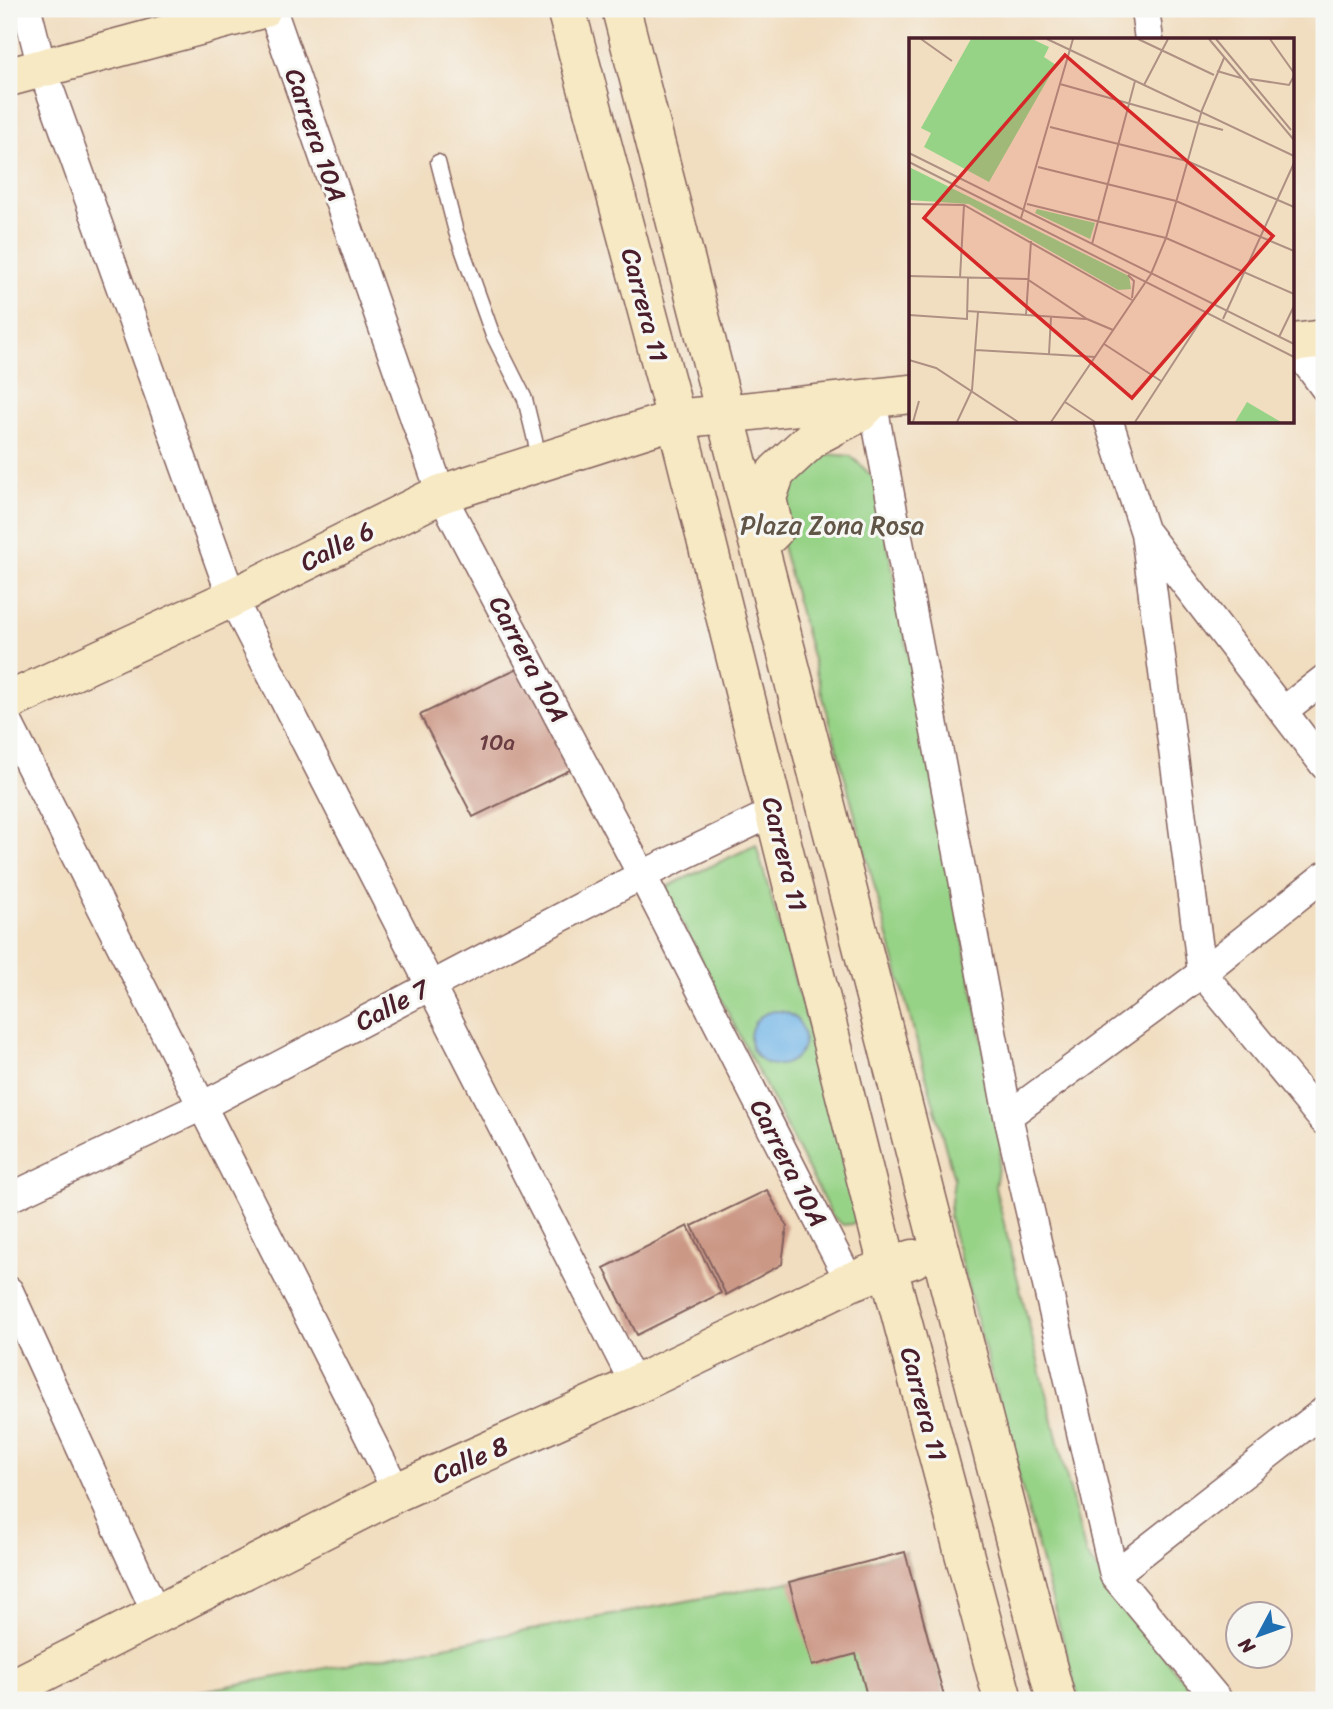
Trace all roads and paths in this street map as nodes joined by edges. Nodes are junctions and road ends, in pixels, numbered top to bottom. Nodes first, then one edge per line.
1 (27, 9) edge
2 (262, 9) edge
3 (272, 9) edge
4 (566, 9) edge
5 (621, 9) edge
6 (1145, 9) edge
7 (1149, 38) edge
8 (25, 72) edge
9 (438, 162) dead end
10 (1324, 339) edge
11 (1294, 344) edge
12 (1294, 345) edge
13 (1324, 387) edge
14 (909, 394) edge
15 (872, 400) junction
16 (725, 414) junction
17 (676, 419) junction
18 (1110, 424) edge
19 (540, 462) junction
20 (441, 494) junction
21 (1145, 533) junction
22 (759, 543) junction
23 (232, 598) junction
24 (1324, 680) edge
25 (9, 701) edge
26 (1283, 711) junction
27 (9, 724) edge
28 (1324, 765) edge
29 (775, 812) junction
30 (642, 875) junction
31 (1324, 876) edge
32 (1202, 973) junction
33 (430, 985) junction
34 (202, 1106) junction
35 (1008, 1116) junction
36 (1324, 1121) edge
37 (9, 1198) edge
38 (941, 1252) junction
39 (888, 1266) junction
40 (850, 1282) junction
41 (9, 1291) edge
42 (635, 1385) junction
43 (1324, 1410) edge
44 (397, 1492) junction
45 (1114, 1575) junction
46 (157, 1615) junction
47 (9, 1690) edge
48 (1003, 1700) edge
49 (1056, 1700) edge
50 (1218, 1700) edge

1 - 8 street
2 - 8 main road
3 - 20 street, Carrera 10A
4 - 17 main road, Carrera 11
5 - 16 main road, Carrera 11
6 - 7 street
8 - 23 street
9 - 19 lane
10 - 11 main road
12 - 13 street
14 - 15 main road, Calle 6
15 - 16 main road, Calle 6
15 - 22 main road
15 - 35 street
16 - 17 main road, Calle 6
16 - 22 main road, Carrera 11
17 - 19 main road, Calle 6
17 - 29 main road, Carrera 11
18 - 21 street
19 - 20 main road, Calle 6
20 - 23 main road, Calle 6
20 - 30 street, Carrera 10A
21 - 26 street
21 - 32 street
22 - 38 main road, Carrera 11
23 - 25 main road, Calle 6
23 - 33 street
24 - 26 street
26 - 28 street
27 - 34 street
29 - 30 street, Calle 7
29 - 39 main road, Carrera 11
30 - 33 street, Calle 7
30 - 40 street, Carrera 10A
31 - 32 street
32 - 35 street
32 - 36 street
33 - 34 street, Calle 7
33 - 42 street
34 - 37 street, Calle 7
34 - 44 street
35 - 45 street
38 - 39 main road, Calle 8
38 - 49 main road, Carrera 11
39 - 40 main road, Calle 8
39 - 48 main road, Carrera 11
40 - 42 main road, Calle 8
41 - 46 street
42 - 44 main road, Calle 8
43 - 45 street
44 - 46 main road, Calle 8
45 - 50 street
46 - 47 main road, Calle 8

